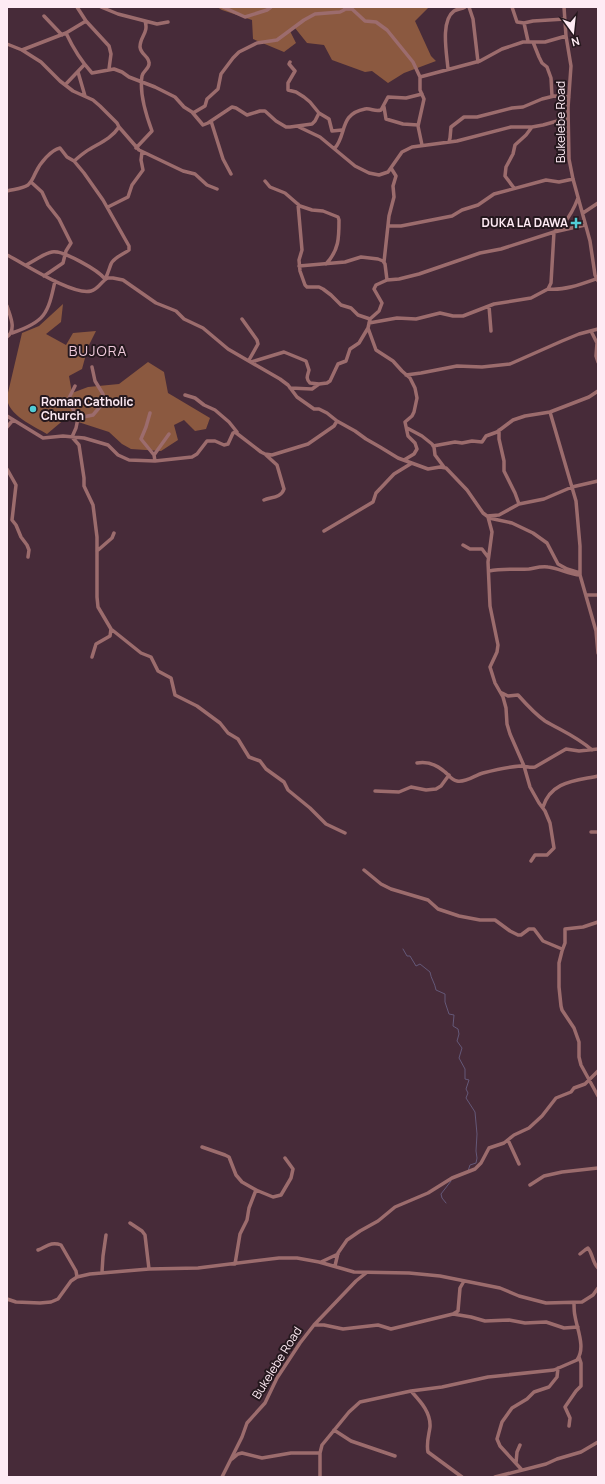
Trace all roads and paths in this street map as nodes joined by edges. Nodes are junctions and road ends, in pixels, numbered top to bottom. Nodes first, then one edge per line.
1 (77, 7) edge
2 (101, 7) edge
3 (223, 7) edge
4 (272, 7) edge
5 (465, 7) edge
6 (469, 7) edge
7 (512, 7) edge
8 (564, 7) edge
9 (345, 8) edge
10 (44, 16) dead end
11 (565, 19) junction
12 (86, 21) junction
13 (145, 21) junction
14 (168, 22) dead end
15 (524, 23) junction
16 (64, 34) junction
17 (566, 36) junction
18 (528, 41) junction
19 (533, 42) junction
20 (7, 44) edge
21 (22, 50) junction
22 (290, 62) dead end
23 (478, 62) junction
24 (84, 65) junction
25 (109, 69) junction
26 (448, 69) junction
27 (78, 72) junction
28 (420, 76) junction
29 (142, 81) junction
30 (65, 85) junction
31 (422, 94) junction
32 (85, 96) junction
33 (552, 96) junction
34 (569, 97) junction
35 (384, 106) junction
36 (192, 113) junction
37 (319, 113) junction
38 (568, 118) junction
39 (211, 121) junction
40 (418, 125) junction
41 (119, 127) junction
42 (298, 127) junction
43 (532, 127) junction
44 (342, 130) junction
45 (448, 142) junction
46 (422, 145) junction
47 (136, 148) junction
48 (335, 148) junction
49 (142, 152) junction
50 (74, 161) junction
51 (391, 168) junction
52 (231, 174) dead end
53 (573, 179) junction
54 (31, 182) junction
55 (265, 182) dead end
56 (514, 188) junction
57 (217, 189) dead end
58 (7, 191) edge
59 (578, 198) junction
60 (598, 202) edge
61 (298, 204) junction
62 (108, 207) junction
63 (582, 213) junction
64 (585, 225) junction
65 (388, 226) junction
66 (554, 232) junction
67 (7, 255) edge
68 (65, 255) junction
69 (384, 262) junction
70 (26, 264) junction
71 (326, 264) junction
72 (299, 266) junction
73 (44, 276) junction
74 (105, 279) junction
75 (387, 280) junction
76 (597, 280) edge
77 (55, 281) junction
78 (548, 289) junction
79 (7, 306) edge
80 (489, 306) junction
81 (242, 318) dead end
82 (369, 321) junction
83 (368, 328) junction
84 (598, 329) edge
85 (491, 331) dead end
86 (591, 331) junction
87 (12, 333) junction
88 (7, 337) edge
89 (250, 361) junction
90 (598, 362) edge
91 (92, 368) dead end
92 (406, 375) junction
93 (319, 384) junction
94 (75, 386) dead end
95 (290, 388) junction
96 (598, 391) edge
97 (186, 396) dead end
98 (550, 412) junction
99 (150, 413) dead end
100 (7, 416) edge
101 (78, 418) junction
102 (13, 420) junction
103 (337, 421) junction
104 (7, 427) edge
105 (406, 428) junction
106 (500, 430) junction
107 (236, 432) junction
108 (169, 434) dead end
109 (72, 437) junction
110 (433, 446) junction
111 (265, 454) junction
112 (154, 455) junction
113 (404, 460) junction
114 (155, 461) junction
115 (412, 463) junction
116 (444, 467) junction
117 (7, 469) edge
118 (598, 481) edge
119 (572, 487) junction
120 (264, 500) dead end
121 (519, 504) junction
122 (489, 517) junction
123 (324, 531) dead end
124 (114, 533) dead end
125 (463, 545) dead end
126 (98, 551) junction
127 (28, 557) dead end
128 (488, 558) junction
129 (489, 571) junction
130 (580, 574) junction
131 (586, 595) junction
132 (598, 595) edge
133 (111, 629) junction
134 (598, 653) edge
135 (92, 657) dead end
136 (501, 693) junction
137 (598, 749) edge
138 (592, 750) junction
139 (417, 763) dead end
140 (524, 766) junction
141 (449, 775) junction
142 (598, 776) edge
143 (375, 792) dead end
144 (543, 807) junction
145 (590, 832) dead end
146 (598, 832) edge
147 (345, 833) dead end
148 (531, 861) dead end
149 (364, 870) dead end
150 (598, 922) edge
151 (562, 949) junction
152 (598, 1071) edge
153 (589, 1080) junction
154 (598, 1096) edge
155 (508, 1140) junction
156 (202, 1147) dead end
157 (286, 1158) dead end
158 (519, 1164) dead end
159 (598, 1168) edge
160 (530, 1185) dead end
161 (256, 1190) junction
162 (130, 1223) dead end
163 (106, 1235) dead end
164 (38, 1250) dead end
165 (338, 1254) junction
166 (580, 1254) dead end
167 (321, 1262) junction
168 (235, 1264) junction
169 (335, 1266) junction
170 (598, 1268) edge
171 (149, 1269) junction
172 (102, 1272) junction
173 (354, 1272) junction
174 (367, 1273) junction
175 (79, 1276) junction
176 (464, 1281) junction
177 (353, 1284) junction
178 (598, 1288) edge
179 (7, 1300) edge
180 (574, 1303) junction
181 (453, 1314) junction
182 (314, 1325) junction
183 (578, 1327) junction
184 (579, 1357) junction
185 (558, 1368) junction
186 (411, 1391) junction
187 (569, 1426) dead end
188 (334, 1430) junction
189 (598, 1442) edge
190 (520, 1445) dead end
191 (320, 1453) junction
192 (395, 1456) dead end
193 (230, 1460) junction
194 (516, 1463) junction
195 (522, 1470) junction
196 (222, 1477) edge
197 (320, 1477) edge
198 (462, 1477) edge
199 (495, 1477) edge

1 - 12 street
2 - 13 street
3 - 4 street
5 - 26 street
6 - 23 street
7 - 15 street
8 - 11 street, Bukelebe Road
9 - 28 street
9 - 36 street
10 - 16 street
11 - 15 street
11 - 17 street, Bukelebe Road
12 - 16 street
12 - 25 street
13 - 14 street
13 - 29 street
15 - 18 street
16 - 21 street
16 - 24 street
17 - 19 street
17 - 34 street, Bukelebe Road
18 - 19 street
18 - 23 street
19 - 33 street
20 - 21 street
21 - 30 street
22 - 37 street
23 - 26 street
24 - 25 street
24 - 27 street
25 - 29 street
26 - 28 street
27 - 30 street
27 - 32 street
28 - 31 street
29 - 36 street
29 - 47 street
30 - 32 street
31 - 35 street
31 - 40 street
32 - 41 street
33 - 34 street
33 - 45 street
34 - 38 street, Bukelebe Road
35 - 40 street
35 - 44 street
36 - 39 street
37 - 42 street
37 - 44 street
38 - 43 street
38 - 53 street, Bukelebe Road
39 - 42 street
39 - 52 street
40 - 46 street
41 - 47 street
41 - 50 street
42 - 48 street
43 - 45 street
43 - 56 street
44 - 48 street
45 - 46 street
46 - 51 street
47 - 49 street
48 - 51 street
49 - 57 street
49 - 62 street
50 - 54 street
50 - 62 street
51 - 65 street
53 - 56 street
53 - 59 street, Bukelebe Road
54 - 58 street
54 - 68 street
55 - 61 street
56 - 65 street
59 - 63 street, Bukelebe Road
59 - 66 street
60 - 63 street
61 - 71 street
61 - 72 street
62 - 74 street
63 - 64 street, Bukelebe Road
64 - 66 street
64 - 76 street, Bukelebe Road
65 - 69 street
66 - 75 street
66 - 78 street
67 - 70 street
68 - 70 street
68 - 73 street
68 - 74 street
69 - 71 street
69 - 75 street
70 - 73 street
71 - 72 street
72 - 82 street
73 - 77 street
74 - 77 street
74 - 89 street
75 - 82 street
76 - 78 street
77 - 87 street
78 - 80 street
79 - 87 street
80 - 82 street
80 - 85 street
81 - 89 street
82 - 83 street
83 - 92 street
83 - 93 street
84 - 86 street
86 - 90 street
86 - 92 street
87 - 88 street
89 - 93 street
89 - 95 street
91 - 101 street
92 - 105 street
93 - 95 street
94 - 101 street
95 - 103 street
96 - 98 street
97 - 107 street
98 - 106 street
98 - 119 street
99 - 112 street
100 - 102 street
101 - 109 street
102 - 104 street
102 - 109 street
103 - 111 street
103 - 113 street
105 - 110 street
105 - 113 street
106 - 110 street
106 - 121 street
107 - 111 street
107 - 114 street
108 - 112 street
109 - 114 street
109 - 126 street
110 - 116 street
111 - 120 street
112 - 114 street
113 - 115 street
115 - 116 street
115 - 123 street
116 - 122 street
117 - 127 street
118 - 119 street
119 - 121 street
119 - 130 street
121 - 122 street
122 - 128 street
122 - 130 street
124 - 126 street
125 - 128 street
126 - 133 street
128 - 129 street
129 - 130 street
129 - 136 street
130 - 131 street
131 - 132 street
131 - 134 street
133 - 135 street
133 - 147 street
136 - 138 street
136 - 140 street
137 - 138 street
138 - 140 street
139 - 141 street
140 - 141 street
140 - 144 street
141 - 143 street
142 - 144 street
144 - 148 street
145 - 146 street
149 - 151 street
150 - 151 street
151 - 153 street
152 - 153 street
153 - 154 street
153 - 155 street
155 - 158 street
155 - 165 street
156 - 161 street
157 - 161 street
159 - 160 street
161 - 168 street
162 - 171 street
163 - 172 street
164 - 175 street
165 - 167 street
165 - 169 street
166 - 170 street
167 - 168 street
167 - 169 street
168 - 171 street
169 - 173 street
171 - 172 street
172 - 175 street
173 - 174 street
173 - 177 street
174 - 176 street
174 - 177 street, Bukelebe Road
175 - 179 street
176 - 180 street
176 - 181 street
177 - 182 street, Bukelebe Road
178 - 180 street
180 - 183 street
181 - 182 street
181 - 183 street
182 - 193 street, Bukelebe Road
183 - 184 street
184 - 185 street
184 - 187 street
185 - 186 street
185 - 194 street
186 - 188 street
186 - 198 street
188 - 191 street
188 - 192 street
189 - 195 street
190 - 194 street
191 - 193 street
191 - 197 street
193 - 196 street, Bukelebe Road
194 - 195 street
195 - 199 street

